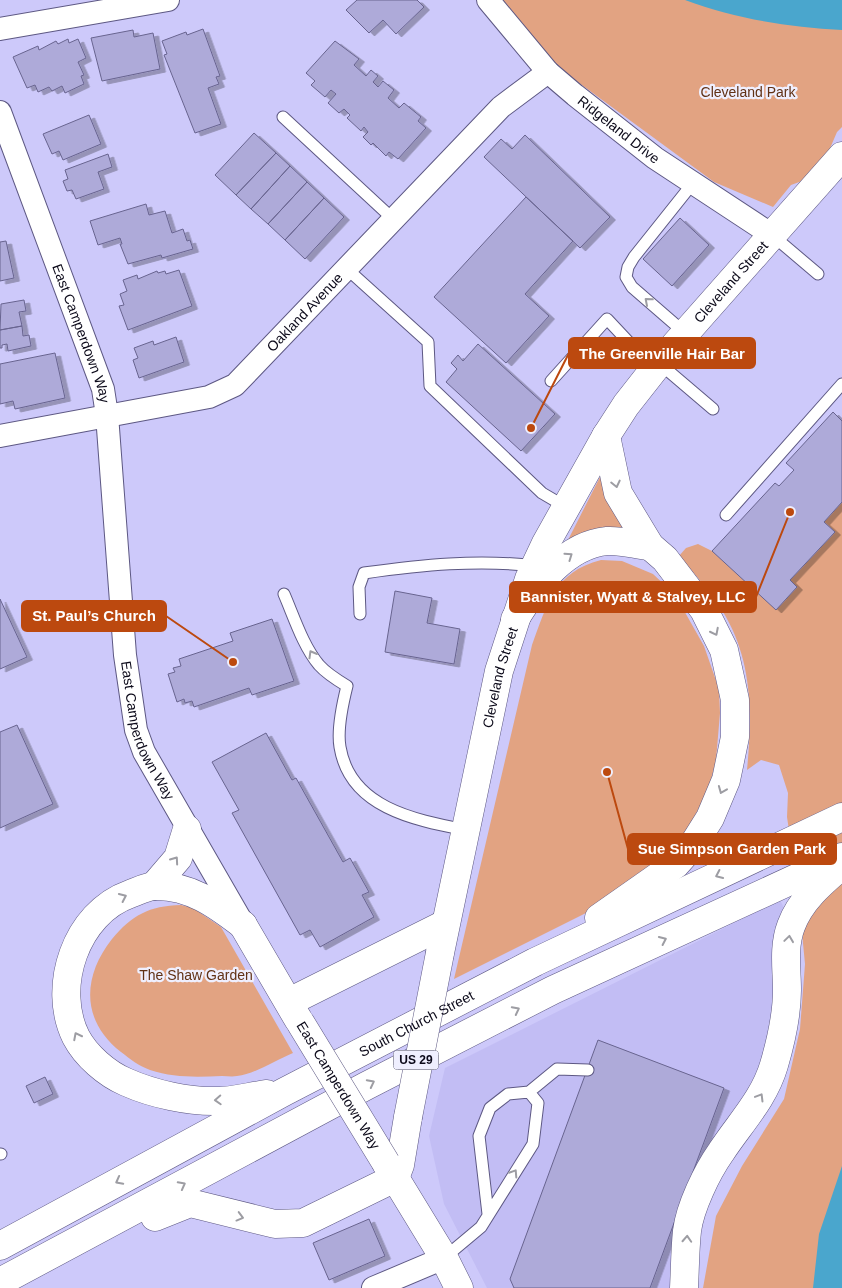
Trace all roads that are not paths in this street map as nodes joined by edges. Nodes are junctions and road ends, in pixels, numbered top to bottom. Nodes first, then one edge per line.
1 (168, 0) edge
2 (488, 0) edge
3 (0, 29) edge
4 (548, 72) junction
5 (0, 112) edge
6 (283, 117) dead end
7 (842, 156) edge
8 (693, 183) junction
9 (393, 219) junction
10 (772, 235) junction
11 (346, 268) junction
12 (818, 274) dead end
13 (685, 333) junction
14 (658, 365) junction
15 (551, 381) dead end
16 (842, 384) edge
17 (713, 409) dead end
18 (107, 415) junction
19 (0, 436) edge
20 (606, 436) junction
21 (566, 507) junction
22 (726, 515) dead end
23 (650, 546) junction
24 (535, 566) junction
25 (284, 594) dead end
26 (360, 614) dead end
27 (515, 619) junction
28 (842, 817) edge
29 (187, 829) junction
30 (466, 830) junction
31 (842, 857) edge
32 (842, 866) edge
33 (154, 886) junction
34 (445, 924) junction
35 (243, 925) junction
36 (535, 962) junction
37 (294, 1012) junction
38 (588, 1070) dead end
39 (284, 1092) junction
40 (529, 1092) junction
41 (390, 1171) junction
42 (488, 1214) junction
43 (0, 1246) edge
44 (444, 1258) junction
45 (46, 1259) junction
46 (0, 1282) edge
47 (373, 1288) edge
48 (459, 1288) edge
49 (684, 1288) edge

1 - 3 street
2 - 4 street, Ridgeland Drive
4 - 8 street, Ridgeland Drive
4 - 9 street, Oakland Avenue
5 - 18 street, East Camperdown Way
6 - 9 lane
7 - 10 main road, Cleveland Street
8 - 10 street, Ridgeland Drive
13 -> 8 lane
9 - 11 street, Oakland Avenue
10 - 12 lane
10 - 13 main road, Cleveland Street
11 - 18 street, Oakland Avenue
11 - 21 lane
13 - 14 main road, Cleveland Street
14 - 15 lane
14 - 17 lane
14 - 20 main road, Cleveland Street
16 - 22 lane
18 - 19 street, Oakland Avenue
18 - 29 street, East Camperdown Way
20 - 21 main road, Cleveland Street
20 -> 23 main road
21 - 24 main road, Cleveland Street
27 -> 23 main road
23 -> 36 main road
24 - 26 lane
24 - 27 main road, Cleveland Street
30 -> 25 lane
27 - 30 main road, Cleveland Street
28 -> 36 main road, South Church Street / US 29
33 -> 29 main road
29 - 35 street, East Camperdown Way
30 - 34 main road, Cleveland Street
45 -> 31 main road, US 29
49 -> 32 main road
33 - 35 main road
39 -> 33 main road
34 - 37 main road
34 - 41 main road, Cleveland Street, bridge
35 - 37 main road, East Camperdown Way
36 - 39 main road, South Church Street / US 29
37 - 41 main road, East Camperdown Way, bridge
38 - 40 lane
39 -> 43 main road, South Church Street / US 29
42 -> 40 lane
40 - 42 lane
41 - 44 main road, East Camperdown Way
45 -> 41 main road
42 - 44 lane
44 - 47 street
44 - 48 main road, East Camperdown Way
45 - 46 main road, US 29

